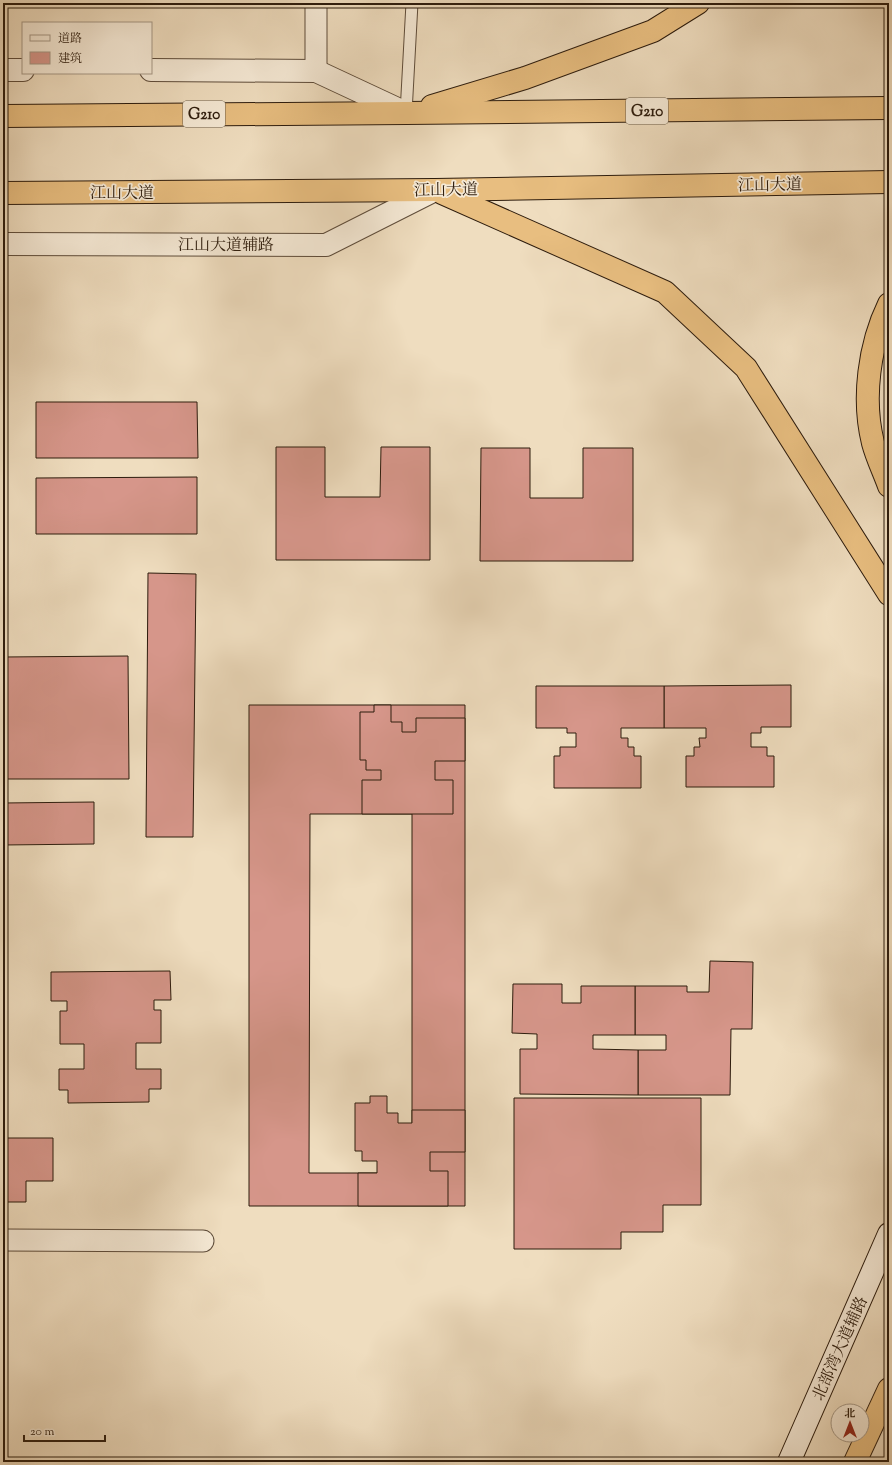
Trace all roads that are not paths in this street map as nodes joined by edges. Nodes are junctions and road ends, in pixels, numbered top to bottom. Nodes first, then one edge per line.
1 (316, 3) edge
2 (412, 3) edge
3 (698, 3) edge
4 (3, 70) edge
5 (22, 70) edge
6 (152, 70) edge
7 (316, 70) junction
8 (889, 108) edge
9 (406, 113) junction
10 (3, 116) edge
11 (889, 182) edge
12 (435, 190) junction
13 (3, 193) edge
14 (3, 244) edge
15 (889, 304) edge
16 (889, 486) edge
17 (889, 594) edge
18 (889, 1234) edge
19 (3, 1240) edge
20 (203, 1241) dead end
21 (889, 1389) edge
22 (789, 1462) edge
23 (855, 1462) edge

1 - 7 street
2 - 9 lane
3 - 9 highway
4 - 5 street
6 - 7 street
7 - 9 street
8 - 9 highway, G210
9 - 10 highway, G210
11 - 12 highway, 江山大道
12 - 13 highway, 江山大道
12 - 14 street, 江山大道辅路
12 - 17 highway
15 - 16 highway
18 - 22 street, 北部湾大道辅路
19 - 20 street
21 - 23 highway

